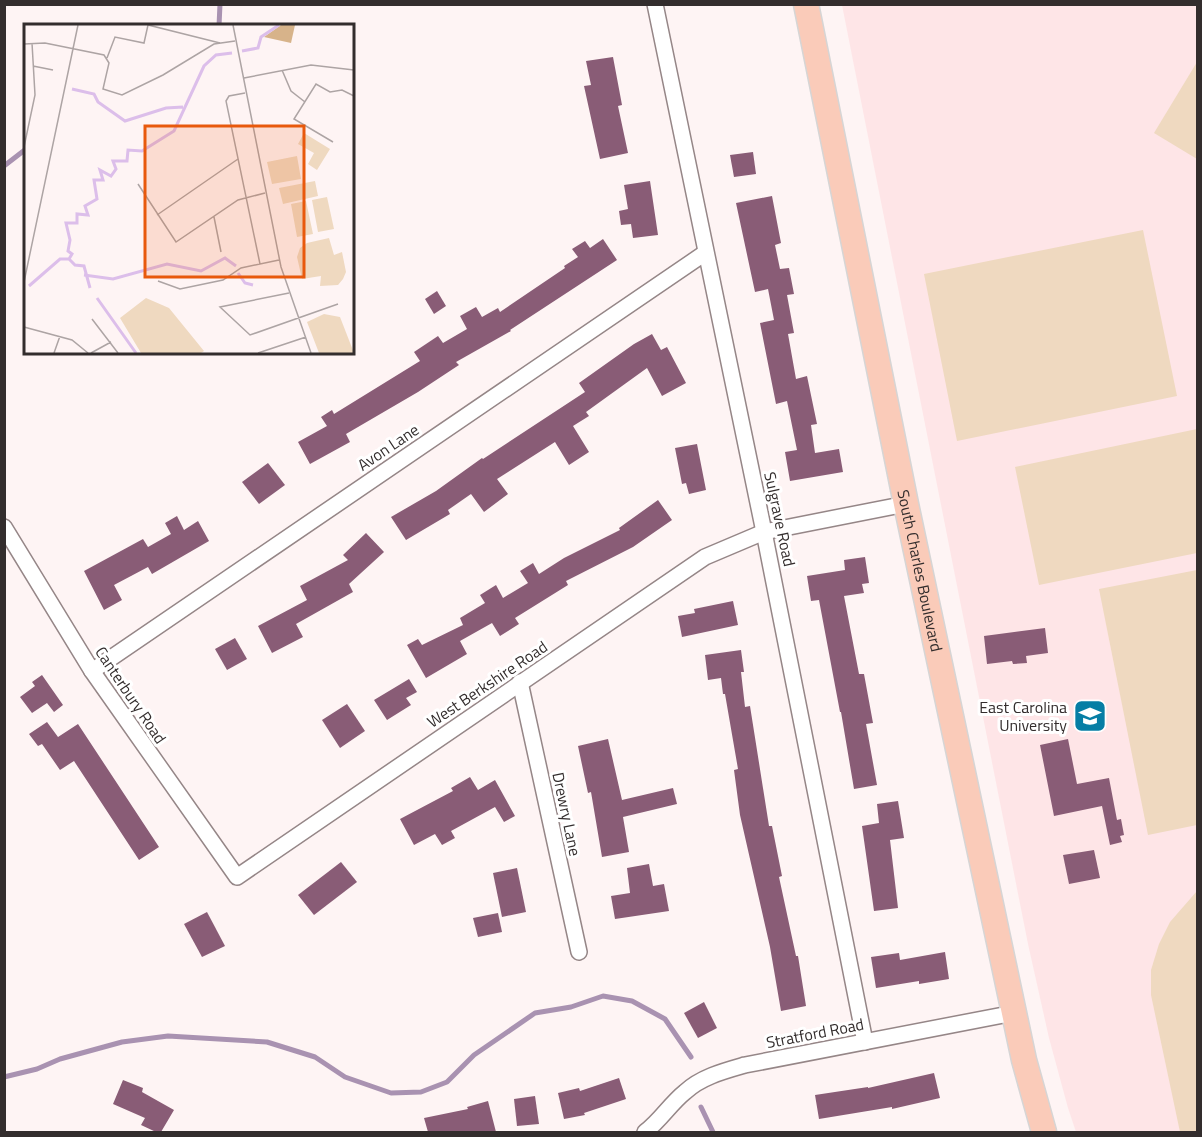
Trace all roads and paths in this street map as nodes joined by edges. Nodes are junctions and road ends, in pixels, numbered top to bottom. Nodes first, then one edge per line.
1 (655, 4) edge
2 (806, 4) edge
3 (705, 253) junction
4 (906, 504) junction
5 (4, 527) edge
6 (764, 532) junction
7 (92, 671) junction
8 (520, 682) junction
9 (237, 877) joint
10 (579, 952) dead end
11 (1014, 1013) junction
12 (865, 1042) junction
13 (645, 1132) edge
14 (1044, 1132) edge

1 - 3 street, Sulgrave Road
2 - 4 main road, South Charles Boulevard
3 - 6 street, Sulgrave Road
3 - 7 street, Avon Lane
4 - 6 street, West Berkshire Road
4 - 11 main road, South Charles Boulevard
5 - 7 street, Canterbury Road
6 - 8 street, West Berkshire Road
6 - 12 street, Sulgrave Road
7 - 9 street, Canterbury Road
8 - 9 street, West Berkshire Road
8 - 10 street, Drewry Lane
11 - 12 street, Stratford Road
11 - 14 main road, South Charles Boulevard
12 - 13 street, Stratford Road

